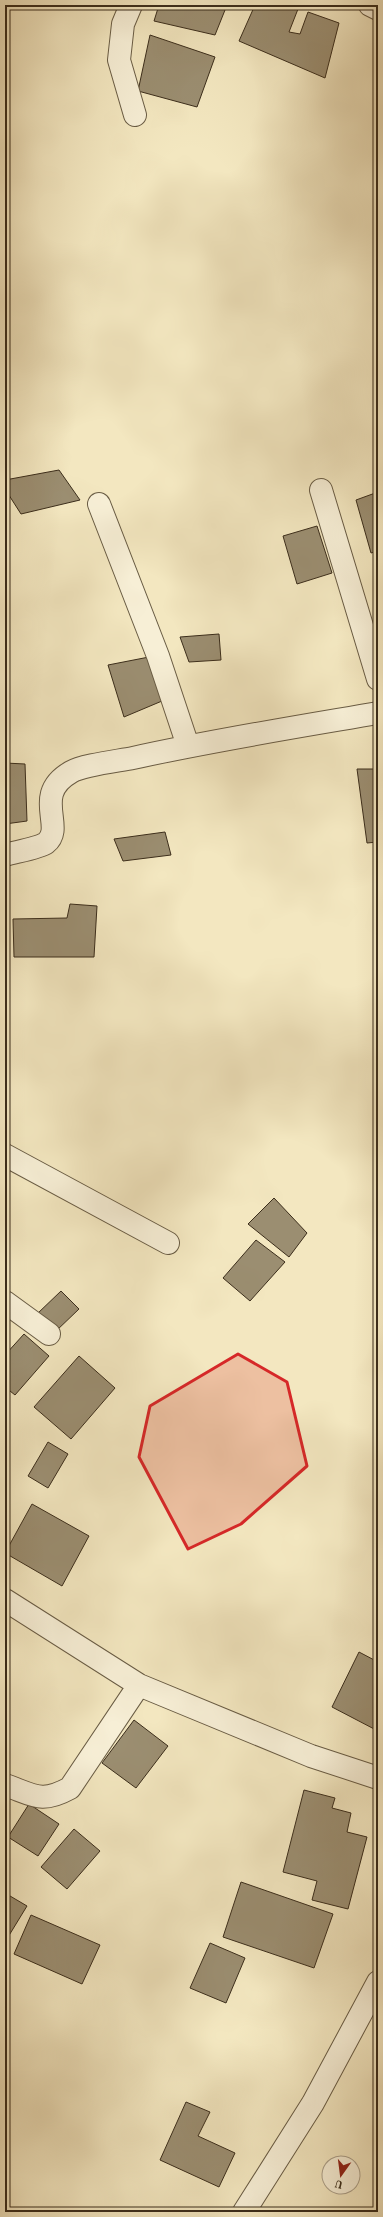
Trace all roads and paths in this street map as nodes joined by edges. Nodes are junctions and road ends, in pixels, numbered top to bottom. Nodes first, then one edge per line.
1 (131, 5) edge
2 (370, 5) edge
3 (378, 9) edge
4 (135, 115) dead end
5 (321, 490) dead end
6 (99, 504) dead end
7 (378, 679) edge
8 (378, 713) edge
9 (188, 746) junction
10 (5, 855) edge
11 (5, 1155) edge
12 (168, 1243) dead end
13 (5, 1302) edge
14 (49, 1334) dead end
15 (5, 1600) edge
16 (139, 1685) junction
17 (378, 1778) edge
18 (5, 1785) edge
19 (378, 1982) edge
20 (244, 2212) edge

1 - 4 street
2 - 3 street
5 - 7 street
6 - 9 street
8 - 9 street
9 - 10 street
11 - 12 street
13 - 14 street
15 - 16 street
16 - 17 street
16 - 18 street
19 - 20 street

